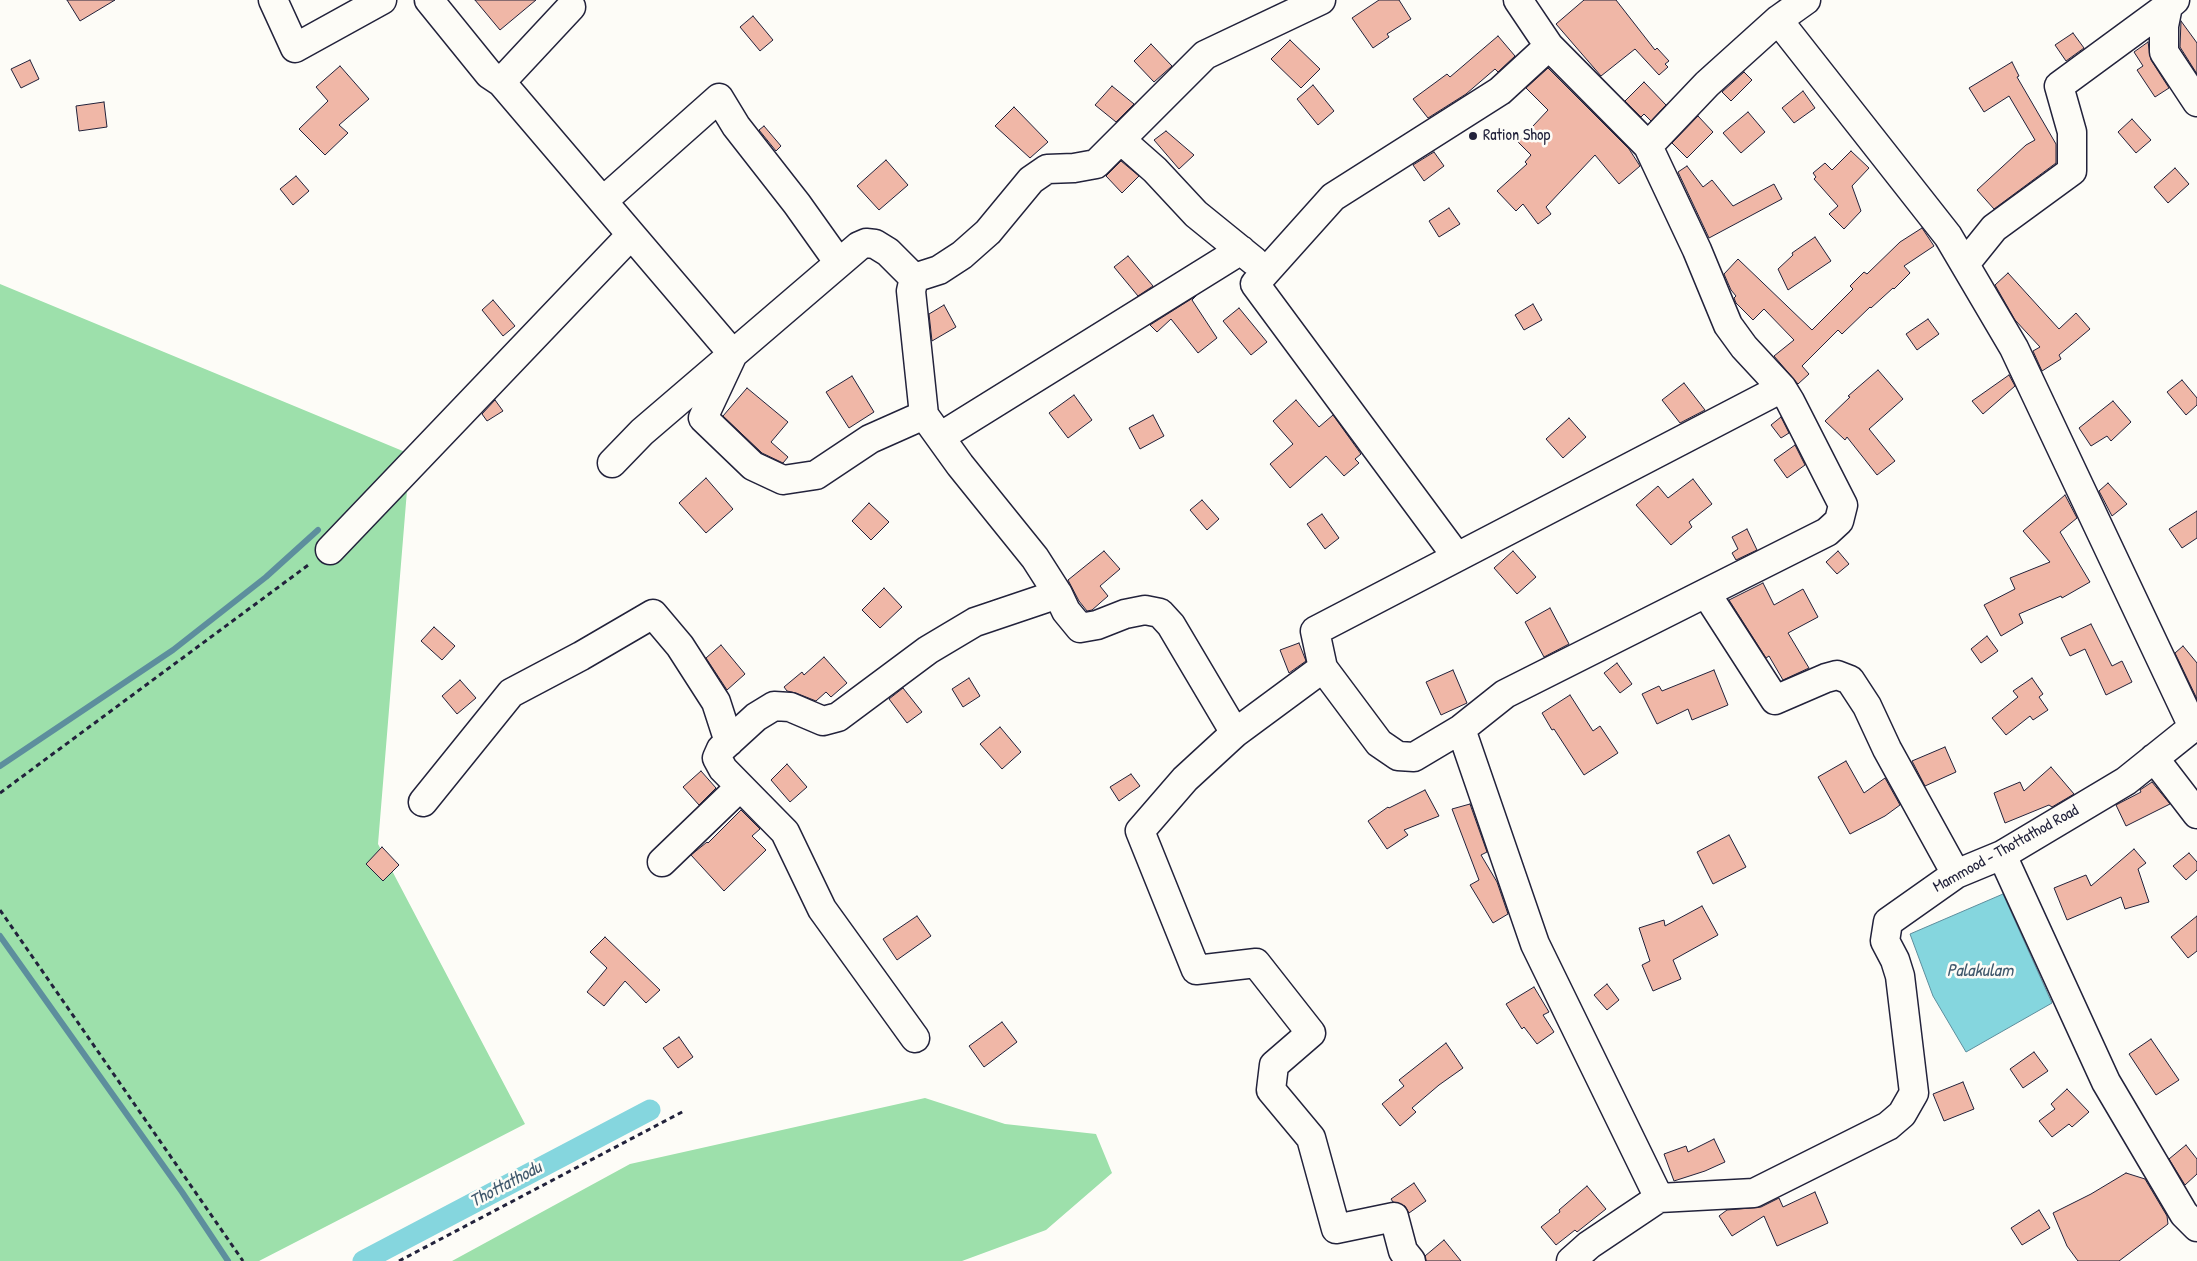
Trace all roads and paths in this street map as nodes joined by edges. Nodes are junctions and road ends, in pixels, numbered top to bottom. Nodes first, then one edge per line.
1 (273, 0) edge
2 (382, 0) edge
3 (429, 0) edge
4 (1518, 0) edge
5 (1806, 0) edge
6 (1311, 2) edge
7 (2172, 3) edge
8 (571, 7) dead end
9 (1778, 20) junction
10 (1550, 46) junction
11 (501, 82) junction
12 (2197, 102) edge
13 (1121, 140) junction
14 (1648, 146) junction
15 (603, 202) junction
16 (632, 235) junction
17 (1241, 250) junction
18 (839, 263) junction
19 (1964, 264) junction
20 (1266, 271) junction
21 (914, 278) junction
22 (732, 354) junction
23 (1782, 388) junction
24 (924, 415) junction
25 (940, 437) junction
26 (612, 463) dead end
27 (330, 550) joint
28 (1457, 557) junction
29 (1706, 593) junction
30 (1058, 594) junction
31 (1323, 668) junction
32 (2195, 726) edge
33 (1461, 729) junction
34 (1234, 733) junction
35 (729, 742) junction
36 (2154, 758) junction
37 (740, 787) junction
38 (0, 793) edge
39 (423, 802) dead end
40 (2197, 814) edge
41 (2002, 855) junction
42 (662, 862) dead end
43 (1956, 874) junction
44 (0, 910) edge
45 (915, 1038) dead end
46 (684, 1111) dead end
47 (1658, 1198) junction
48 (2197, 1227) edge
49 (243, 1261) edge
50 (399, 1261) edge
51 (1410, 1261) edge
52 (1571, 1261) edge

1 - 2 street
3 - 11 street
4 - 10 street
5 - 9 street
6 - 13 street
7 - 12 street
7 - 19 street
8 - 11 street
9 - 14 street
9 - 19 street
10 - 14 street
10 - 20 street
11 - 15 street
13 - 17 street
13 - 21 street
14 - 23 street
15 - 16 street
15 - 18 street
16 - 22 street
16 - 27 street
17 - 20 street
17 - 25 street
18 - 21 street
18 - 22 street
19 - 32 street
20 - 28 street
21 - 24 street
22 - 24 street
22 - 26 street
23 - 28 street
23 - 29 street
24 - 25 street
25 - 30 street
27 - 38 path
28 - 31 street
29 - 33 street
29 - 43 street
30 - 34 street
30 - 35 street
31 - 33 street
31 - 34 street
32 - 36 street, Mammood - Thottathod Road
33 - 47 street
34 - 51 street
35 - 37 street
35 - 39 street
36 - 40 street
36 - 41 street, Mammood - Thottathod Road
37 - 42 street
37 - 45 street
41 - 43 street, Mammood - Thottathod Road
41 - 48 street
43 - 47 street, Mammood - Thottathod Road
44 - 49 path
46 - 50 path
47 - 52 street

